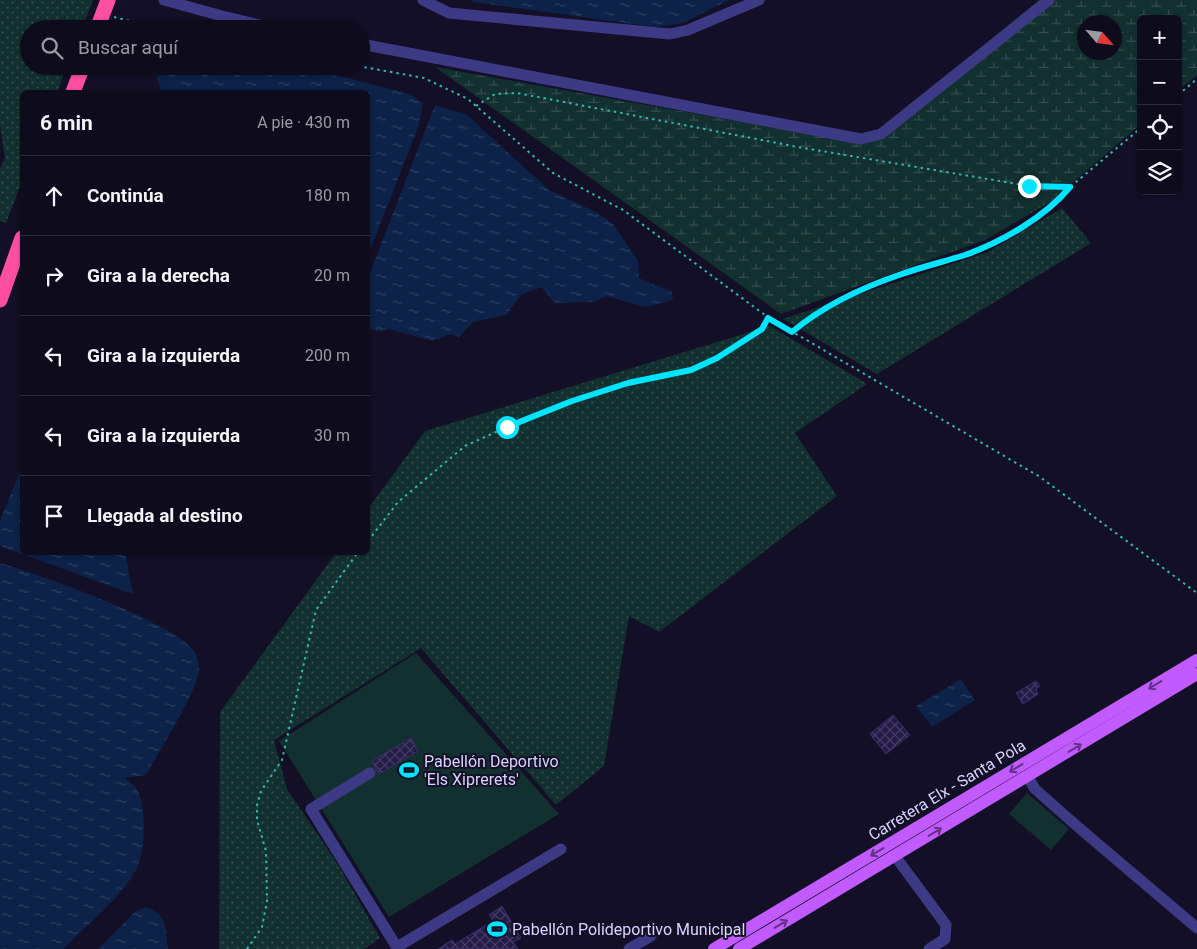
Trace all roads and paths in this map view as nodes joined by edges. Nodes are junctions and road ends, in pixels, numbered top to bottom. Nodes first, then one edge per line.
1 (164, 0) edge
2 (423, 0) edge
3 (759, 0) edge
4 (1049, 0) edge
5 (103, 11) edge
6 (132, 20) edge
7 (239, 20) edge
8 (370, 46) edge
9 (370, 68) edge
10 (80, 75) edge
11 (1197, 79) edge
12 (74, 90) edge
13 (1182, 92) edge
14 (476, 106) junction
15 (1137, 131) edge
16 (1070, 187) junction
17 (20, 244) edge
18 (0, 300) edge
19 (768, 318) junction
20 (792, 332) junction
21 (370, 538) edge
22 (356, 555) edge
23 (1197, 593) edge
24 (1197, 660) edge
25 (1197, 674) edge
26 (370, 773) dead end
27 (1027, 776) junction
28 (561, 849) dead end
29 (895, 856) junction
30 (1197, 928) edge
31 (651, 936) dead end
32 (397, 948) edge
33 (247, 949) edge
34 (629, 949) edge
35 (714, 949) edge
36 (739, 949) edge
37 (929, 949) edge

1 - 7 street
2 - 3 street
4 - 8 street
5 - 6 path
9 - 14 path
10 - 12 highway
11 - 13 path
14 - 16 path
14 - 19 path
15 - 16 path
16 - 20 path
17 - 18 highway
19 - 20 path
19 - 21 path
20 - 23 path
22 - 33 path
24 -> 35 main road, Carretera Elx - Santa Pola
27 -> 25 main road, Carretera Elx - Santa Pola
26 - 32 street
29 -> 27 main road, Carretera Elx - Santa Pola
27 - 30 street
28 - 32 street
36 -> 29 main road, Carretera Elx - Santa Pola
29 - 37 street
31 - 34 street

